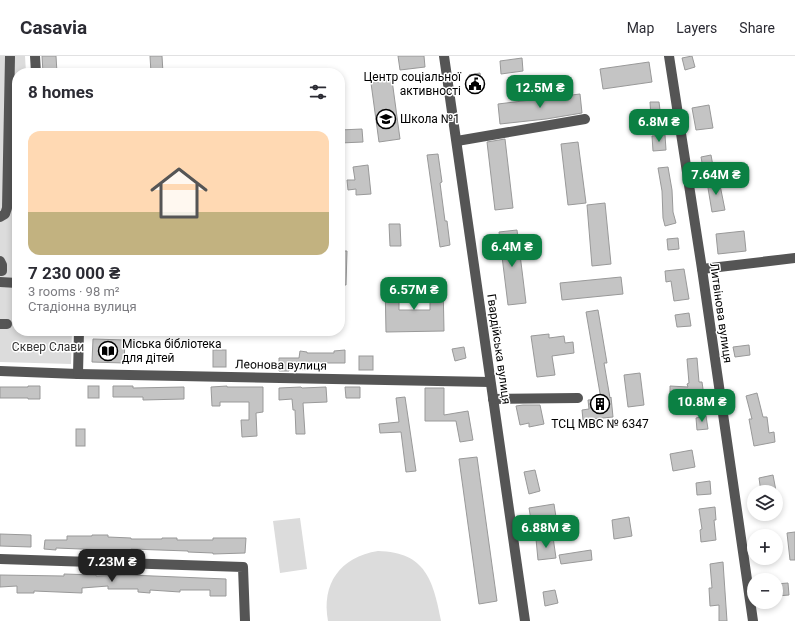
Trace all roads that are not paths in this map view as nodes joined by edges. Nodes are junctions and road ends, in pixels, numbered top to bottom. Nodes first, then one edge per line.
1 (35, 56) edge
2 (444, 56) edge
3 (669, 56) edge
4 (10, 57) edge
5 (0, 65) edge
6 (36, 68) edge
7 (585, 119) dead end
8 (456, 141) junction
9 (0, 217) edge
10 (795, 258) edge
11 (0, 261) edge
12 (702, 269) junction
13 (0, 271) edge
14 (0, 282) edge
15 (12, 282) edge
16 (79, 336) edge
17 (0, 371) edge
18 (78, 374) junction
19 (490, 382) junction
20 (578, 398) dead end
21 (493, 399) junction
22 (0, 559) edge
23 (245, 621) edge
24 (525, 621) edge
25 (753, 621) edge

1 - 6 street
2 - 8 street, Гвардійська вулиця
3 - 12 street, Литвінова вулиця
4 - 5 street
4 - 9 street
7 - 8 street
8 - 19 street, Гвардійська вулиця
10 - 12 street
11 - 13 street
12 - 25 street, Литвінова вулиця
14 - 15 street
16 - 18 street
17 - 18 street, Леонова вулиця
18 - 19 street, Леонова вулиця
19 - 21 street, Гвардійська вулиця
20 - 21 street
21 - 24 street, Гвардійська вулиця
22 - 23 street

